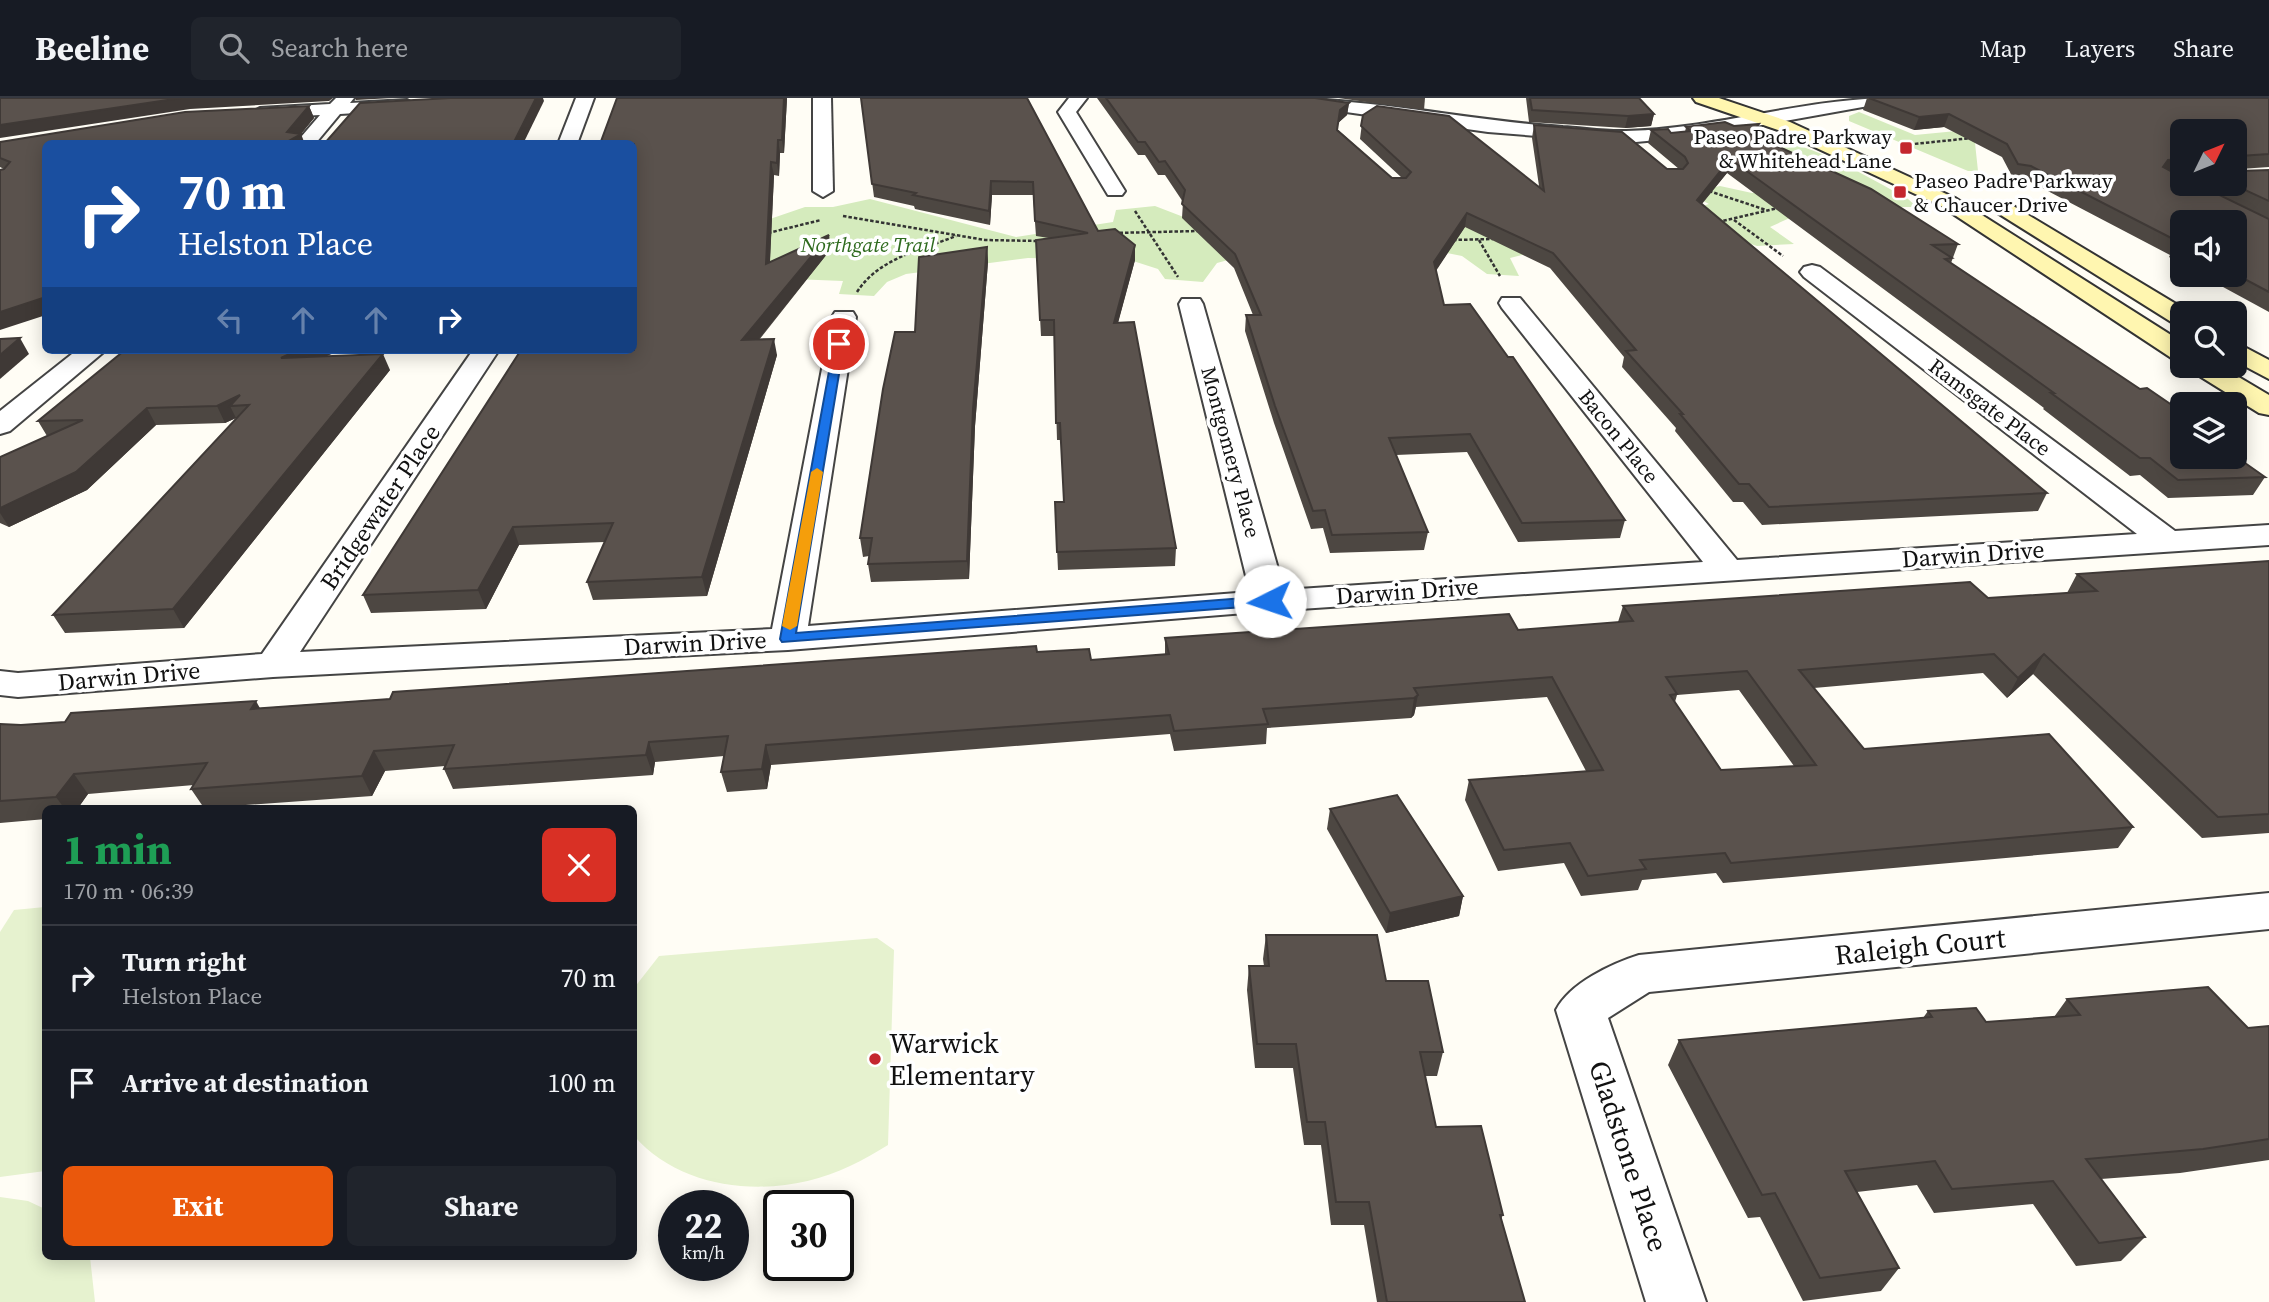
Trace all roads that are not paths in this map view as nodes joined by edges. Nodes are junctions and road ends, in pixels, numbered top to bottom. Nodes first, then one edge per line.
1 (585, 98) edge
2 (822, 98) edge
3 (1078, 98) edge
4 (1282, 98) edge
5 (1702, 98) edge
6 (1752, 98) edge
7 (1885, 98) edge
8 (340, 103) edge
9 (428, 104) edge
10 (1375, 109) junction
11 (1505, 109) dead end
12 (1802, 113) junction
13 (243, 114) edge
14 (1768, 120) junction
15 (1350, 123) edge
16 (1488, 127) junction
17 (1625, 137) junction
18 (308, 140) edge
19 (568, 140) edge
20 (1886, 149) road end
21 (1644, 152) edge
22 (1967, 188) dead end
23 (823, 191) dead end
24 (1115, 191) road end
25 (1812, 272) road end
26 (1511, 303) road end
27 (1191, 304) road end
28 (2170, 311) edge
29 (844, 317) road end
30 (2170, 345) edge
31 (88, 354) edge
32 (483, 354) edge
33 (2247, 357) edge
34 (2269, 371) edge
35 (2221, 378) edge
36 (2269, 408) edge
37 (0, 425) edge
38 (2269, 535) edge
39 (2168, 542) junction
40 (1727, 569) junction
41 (1270, 601) junction
42 (788, 639) junction
43 (273, 665) junction
44 (0, 683) edge
45 (2269, 911) edge
46 (1581, 1010) joint
47 (1676, 1302) edge

1 - 19 street
2 - 23 street
3 - 24 street
4 - 10 street
5 - 14 main road
6 - 12 main road
7 - 12 street
8 - 9 street
8 - 13 street
8 - 18 street
10 - 15 street
10 - 16 street
11 - 16 street
12 - 14 street
12 - 20 main road
14 - 17 street
14 - 30 main road
16 - 17 street
17 - 21 street
22 - 28 main road
25 - 39 street, Ramsgate Place
26 - 40 street, Bacon Place
27 - 41 street, Montgomery Place
29 - 42 street
31 - 37 street
32 - 43 street, Bridgewater Place
33 - 34 main road
35 - 36 main road
38 - 39 street, Darwin Drive
39 - 40 street, Darwin Drive
40 - 41 street, Darwin Drive
41 - 42 street, Darwin Drive
42 - 43 street, Darwin Drive
43 - 44 street, Darwin Drive
45 - 46 street, Raleigh Court
46 - 47 street, Gladstone Place

